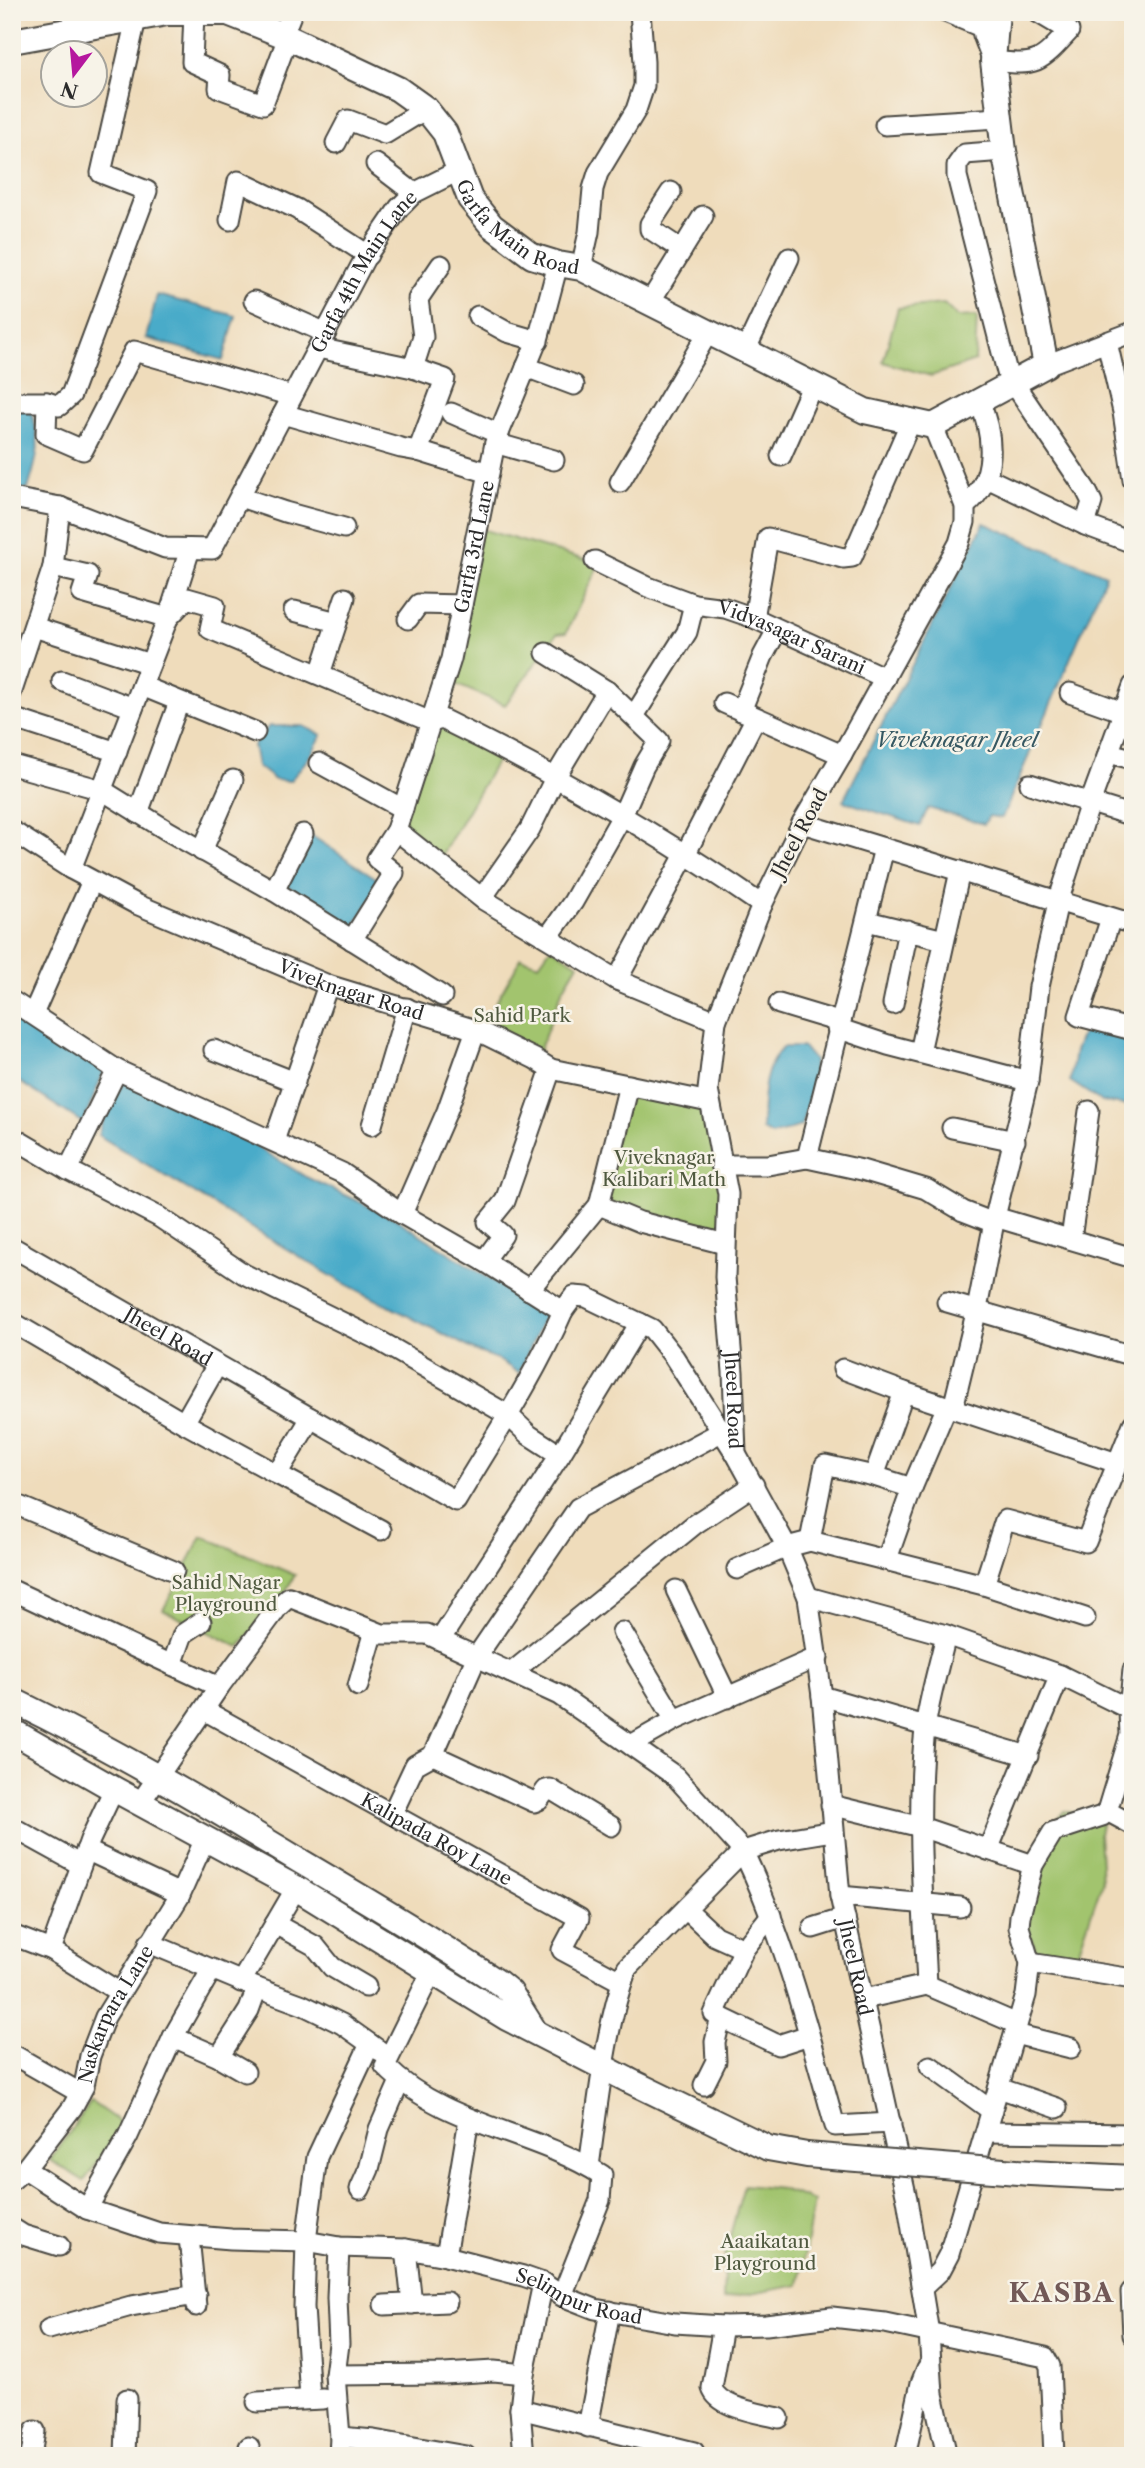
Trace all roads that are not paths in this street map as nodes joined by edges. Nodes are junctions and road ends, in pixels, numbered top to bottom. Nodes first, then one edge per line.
1 (228, 12) edge
2 (640, 12) edge
3 (945, 12) edge
4 (1037, 12) edge
5 (187, 13) edge
6 (194, 13) edge
7 (986, 17) edge
8 (136, 19) junction
9 (74, 21) edge
10 (287, 28) edge
11 (13, 46) edge
12 (993, 61) junction
13 (426, 109) junction
14 (999, 118) junction
15 (885, 125) dead end
16 (336, 143) dead end
17 (1004, 151) junction
18 (376, 164) dead end
19 (458, 172) junction
20 (671, 192) dead end
21 (414, 193) junction
22 (703, 216) dead end
23 (230, 220) dead end
24 (682, 250) junction
25 (368, 255) junction
26 (789, 258) dead end
27 (440, 265) dead end
28 (569, 266) junction
29 (254, 301) dead end
30 (650, 302) junction
31 (478, 316) dead end
32 (709, 331) junction
33 (1133, 332) edge
34 (322, 340) junction
35 (537, 341) junction
36 (1107, 342) junction
37 (746, 349) junction
38 (1046, 365) junction
39 (526, 367) junction
40 (413, 368) junction
41 (1012, 383) junction
42 (574, 384) dead end
43 (813, 384) junction
44 (979, 401) junction
45 (12, 402) edge
46 (47, 402) junction
47 (288, 405) junction
48 (450, 413) dead end
49 (922, 424) junction
50 (497, 438) junction
51 (418, 451) junction
52 (781, 456) dead end
53 (554, 460) dead end
54 (489, 473) junction
55 (987, 478) junction
56 (1133, 480) edge
57 (620, 482) dead end
58 (240, 497) junction
59 (12, 498) edge
60 (965, 506) junction
61 (60, 507) junction
62 (1085, 524) junction
63 (344, 528) dead end
64 (1133, 543) edge
65 (190, 549) junction
66 (595, 561) dead end
67 (52, 567) junction
68 (345, 598) dead end
69 (694, 604) junction
70 (461, 605) junction
71 (294, 611) dead end
72 (168, 618) junction
73 (754, 618) junction
74 (408, 619) dead end
75 (337, 622) junction
76 (34, 627) junction
77 (777, 630) junction
78 (546, 653) dead end
79 (150, 664) junction
80 (320, 674) junction
81 (885, 678) junction
82 (14, 680) edge
83 (62, 681) dead end
84 (142, 686) junction
85 (1133, 686) edge
86 (607, 691) junction
87 (1070, 693) dead end
88 (178, 702) junction
89 (133, 708) junction
90 (740, 711) junction
91 (1123, 712) junction
92 (634, 716) junction
93 (12, 718) edge
94 (431, 722) junction
95 (255, 732) dead end
96 (117, 752) junction
97 (1108, 753) junction
98 (842, 755) junction
99 (1133, 759) edge
100 (319, 763) dead end
101 (12, 765) edge
102 (556, 776) junction
103 (233, 780) dead end
104 (1030, 785) dead end
105 (102, 790) junction
106 (1090, 803) junction
107 (402, 809) junction
108 (138, 813) junction
109 (622, 816) junction
110 (1133, 816) edge
111 (802, 823) junction
112 (396, 830) junction
113 (12, 831) edge
114 (303, 834) dead end
115 (884, 848) junction
116 (202, 851) junction
117 (686, 853) junction
118 (71, 869) junction
119 (960, 871) junction
120 (92, 881) junction
121 (274, 891) junction
122 (482, 898) junction
123 (1058, 902) junction
124 (762, 905) junction
125 (1111, 918) junction
126 (867, 921) junction
127 (1133, 924) edge
128 (908, 930) junction
129 (548, 937) junction
130 (352, 940) junction
131 (944, 940) junction
132 (617, 979) junction
133 (328, 985) junction
134 (442, 996) dead end
135 (12, 1001) edge
136 (779, 1004) dead end
137 (893, 1004) dead end
138 (407, 1008) junction
139 (33, 1014) junction
140 (716, 1021) junction
141 (838, 1025) junction
142 (475, 1030) junction
143 (1133, 1030) edge
144 (214, 1050) dead end
145 (920, 1052) junction
146 (551, 1069) junction
147 (117, 1070) junction
148 (1028, 1081) junction
149 (295, 1082) junction
150 (629, 1085) junction
151 (709, 1102) junction
152 (1088, 1111) dead end
153 (372, 1125) dead end
154 (952, 1128) dead end
155 (12, 1137) edge
156 (274, 1141) junction
157 (1015, 1141) junction
158 (807, 1157) junction
159 (721, 1165) junction
160 (68, 1170) junction
161 (600, 1205) junction
162 (402, 1214) junction
163 (995, 1220) junction
164 (1071, 1239) junction
165 (726, 1244) junction
166 (12, 1247) edge
167 (1133, 1258) edge
168 (484, 1261) junction
169 (529, 1290) junction
170 (947, 1302) dead end
171 (977, 1309) junction
172 (564, 1311) junction
173 (12, 1322) edge
174 (640, 1323) junction
175 (1133, 1356) edge
176 (217, 1365) junction
177 (843, 1369) dead end
178 (904, 1392) junction
179 (950, 1407) junction
180 (508, 1415) junction
181 (311, 1419) junction
182 (184, 1423) junction
183 (1133, 1424) edge
184 (721, 1432) junction
185 (736, 1454) junction
186 (559, 1455) junction
187 (1117, 1463) junction
188 (277, 1474) junction
189 (874, 1476) junction
190 (754, 1485) junction
191 (912, 1488) junction
192 (12, 1503) edge
193 (381, 1530) dead end
194 (810, 1541) junction
195 (787, 1547) junction
196 (887, 1559) junction
197 (737, 1569) dead end
198 (174, 1571) dead end
199 (984, 1586) junction
200 (12, 1590) edge
201 (676, 1590) dead end
202 (808, 1597) junction
203 (1085, 1618) dead end
204 (201, 1622) dead end
205 (374, 1631) junction
206 (622, 1632) dead end
207 (946, 1635) junction
208 (440, 1640) junction
209 (477, 1656) junction
210 (818, 1657) junction
211 (172, 1665) junction
212 (1133, 1670) edge
213 (511, 1672) junction
214 (1060, 1675) junction
215 (1133, 1676) edge
216 (358, 1686) dead end
217 (219, 1687) junction
218 (822, 1696) junction
219 (728, 1698) junction
220 (12, 1700) edge
221 (204, 1710) junction
222 (1131, 1710) edge
223 (675, 1720) junction
224 (926, 1728) junction
225 (12, 1731) edge
226 (1130, 1744) edge
227 (631, 1745) junction
228 (433, 1755) junction
229 (1028, 1756) junction
230 (158, 1777) junction
231 (114, 1789) junction
232 (140, 1803) junction
233 (831, 1805) junction
234 (1107, 1811) junction
235 (392, 1814) junction
236 (1133, 1825) edge
237 (611, 1826) dead end
238 (12, 1827) edge
239 (921, 1827) junction
240 (833, 1831) junction
241 (205, 1839) junction
242 (988, 1850) junction
243 (743, 1851) junction
244 (83, 1858) junction
245 (1032, 1865) junction
246 (296, 1888) junction
247 (180, 1894) junction
248 (840, 1896) junction
249 (922, 1904) junction
250 (960, 1907) dead end
251 (686, 1909) junction
252 (771, 1915) junction
253 (845, 1918) junction
254 (275, 1924) junction
255 (813, 1927) dead end
256 (12, 1935) edge
257 (149, 1943) junction
258 (744, 1949) junction
259 (51, 1950) junction
260 (1030, 1963) junction
261 (212, 1969) junction
262 (432, 1971) junction
263 (1133, 1979) edge
264 (622, 1982) junction
265 (249, 1985) junction
266 (927, 1985) junction
267 (366, 1987) dead end
268 (119, 1992) junction
269 (864, 1999) junction
270 (721, 2017) junction
271 (1016, 2029) junction
272 (534, 2030) junction
273 (809, 2035) junction
274 (173, 2037) junction
275 (370, 2044) junction
276 (1071, 2048) dead end
277 (12, 2054) edge
278 (219, 2057) junction
279 (390, 2057) junction
280 (603, 2066) junction
281 (930, 2066) dead end
282 (245, 2072) dead end
283 (400, 2081) junction
284 (704, 2085) dead end
285 (999, 2088) junction
286 (80, 2093) junction
287 (1057, 2108) dead end
288 (992, 2111) junction
289 (469, 2119) junction
290 (891, 2123) junction
291 (986, 2132) junction
292 (1133, 2134) edge
293 (589, 2166) junction
294 (19, 2174) edge
295 (1133, 2179) edge
296 (360, 2189) dead end
297 (87, 2209) junction
298 (12, 2228) edge
299 (189, 2237) junction
300 (306, 2241) junction
301 (59, 2246) dead end
302 (339, 2247) junction
303 (406, 2249) junction
304 (446, 2256) junction
305 (543, 2283) junction
306 (922, 2288) junction
307 (1131, 2292) edge
308 (562, 2296) junction
309 (447, 2302) dead end
310 (412, 2304) junction
311 (384, 2305) dead end
312 (610, 2311) junction
313 (723, 2326) junction
314 (49, 2329) dead end
315 (929, 2333) junction
316 (1133, 2335) edge
317 (930, 2361) junction
318 (524, 2374) junction
319 (335, 2375) junction
320 (127, 2399) dead end
321 (310, 2399) junction
322 (337, 2399) junction
323 (257, 2402) dead end
324 (520, 2409) junction
325 (779, 2418) dead end
326 (588, 2427) junction
327 (35, 2431) dead end
328 (340, 2447) edge
329 (699, 2454) edge
330 (31, 2456) edge
331 (125, 2456) edge
332 (466, 2456) edge
333 (524, 2456) edge
334 (905, 2456) edge
335 (947, 2456) edge
336 (1054, 2456) edge

1 - 6 main road, Garfa Main Road
1 - 10 main road, Garfa Main Road
2 - 28 street, Garfa 3rd Lane
3 - 7 street
4 - 12 street
5 - 6 main road, Garfa Main Road
5 - 8 main road, Garfa Main Road
6 - 10 street
7 - 12 main road
8 - 9 main road, Garfa Main Road
8 - 46 street
9 - 11 main road, Garfa Main Road
10 - 13 main road, Garfa Main Road
12 - 14 main road
13 - 16 street
13 - 19 main road, Garfa Main Road
14 - 15 street
14 - 17 main road
17 - 38 main road
17 - 41 street
18 - 21 street
19 - 21 street, Garfa 4th Main Lane
19 - 28 main road, Garfa Main Road
20 - 24 street
21 - 25 street, Garfa 4th Main Lane
22 - 24 street
23 - 25 street
24 - 30 street
25 - 34 street, Garfa 4th Main Lane
26 - 37 street
27 - 40 street
28 - 30 main road, Garfa Main Road
28 - 35 street, Garfa 3rd Lane
29 - 34 street
30 - 32 main road, Garfa Main Road
31 - 35 street
32 - 37 main road, Garfa Main Road
32 - 57 street
33 - 36 street
34 - 40 street
34 - 47 street, Garfa 4th Main Lane
35 - 39 street, Garfa 3rd Lane
36 - 38 street
36 - 56 street
37 - 43 main road, Garfa Main Road
38 - 41 main road
39 - 42 street
39 - 50 street, Garfa 3rd Lane
40 - 51 street
41 - 44 main road
41 - 62 street
43 - 49 main road, Garfa Main Road
43 - 52 street
44 - 49 main road
44 - 55 street
45 - 46 street
46 - 47 street
47 - 51 street
47 - 58 street, Garfa 4th Main Lane
48 - 50 street
49 - 60 street
49 - 73 street
50 - 53 street
50 - 54 street, Garfa 3rd Lane
51 - 54 street
54 - 70 street, Garfa 3rd Lane
55 - 60 street
55 - 62 street
58 - 63 street
58 - 65 street, Garfa 4th Main Lane
59 - 61 street
60 - 81 street, Jheel Road
61 - 65 street
61 - 67 street
62 - 64 street
65 - 72 street
66 - 69 street, Vidyasagar Sarani
67 - 72 street
67 - 76 street
68 - 75 street
69 - 73 street, Vidyasagar Sarani
69 - 92 street, Vidyasagar Sarani
70 - 74 street
70 - 94 street, Garfa 3rd Lane
71 - 75 street
72 - 79 street
72 - 80 street
73 - 77 street, Vidyasagar Sarani
75 - 80 street
76 - 79 street
76 - 82 street
77 - 81 street, Vidyasagar Sarani
77 - 90 street
78 - 86 street
79 - 84 street
80 - 94 street
81 - 98 street, Jheel Road
83 - 89 street
84 - 88 street
84 - 89 street
85 - 91 street
86 - 92 street
86 - 102 street
87 - 91 street
88 - 95 street
88 - 108 street
89 - 96 street
90 - 98 street
90 - 117 street
91 - 97 street
92 - 109 street
93 - 96 street
94 - 102 street
94 - 107 street, Garfa 3rd Lane
96 - 105 street
97 - 99 street
97 - 106 street
98 - 111 street, Jheel Road
100 - 107 street
101 - 105 street
102 - 109 street
102 - 122 street
103 - 116 street
104 - 106 street
105 - 108 street
105 - 118 street
106 - 110 street
106 - 123 street
107 - 112 street, Garfa 3rd Lane
108 - 116 street
109 - 117 street
109 - 129 street
111 - 115 street
111 - 124 street, Jheel Road
112 - 122 street
112 - 130 street, Garfa 3rd Lane
113 - 118 street, Viveknagar Road
114 - 121 street
115 - 119 street
115 - 126 street
116 - 121 street
117 - 124 street
117 - 132 street
118 - 120 street, Viveknagar Road
119 - 123 street
119 - 131 street
120 - 133 street, Viveknagar Road
120 - 139 street
121 - 130 street
122 - 129 street
123 - 125 street
123 - 148 street
124 - 140 street, Jheel Road
125 - 127 street
125 - 143 street
126 - 128 street
126 - 141 street
128 - 131 street
128 - 137 street
129 - 132 street
130 - 134 street
131 - 145 street
132 - 140 street
133 - 138 street, Viveknagar Road
133 - 149 street
135 - 139 street
136 - 141 street
138 - 142 street, Viveknagar Road
138 - 153 street
139 - 147 street
140 - 151 street, Jheel Road
141 - 145 street
141 - 158 street
142 - 146 street, Viveknagar Road
142 - 162 street
144 - 149 street
145 - 148 street
146 - 150 street, Viveknagar Road
146 - 168 street
147 - 156 street
147 - 160 street
148 - 157 street
149 - 156 street
150 - 151 street, Viveknagar Road
150 - 161 street
151 - 159 street, Jheel Road
152 - 164 street
154 - 157 street
155 - 160 street
156 - 162 street
157 - 163 street
158 - 159 street
158 - 163 street
159 - 165 street, Jheel Road
160 - 180 street
161 - 165 street
161 - 169 street
162 - 168 street
163 - 164 street
163 - 171 street
164 - 167 street
165 - 185 street, Jheel Road
166 - 176 street, Jheel Road
168 - 169 street
169 - 172 street
170 - 171 street
171 - 175 street
171 - 179 street
172 - 174 street
172 - 180 street
173 - 182 street
174 - 184 street
174 - 186 street
176 - 181 street, Jheel Road
176 - 182 street
177 - 178 street
178 - 179 street
178 - 189 street
179 - 187 street
179 - 191 street
180 - 181 street, Jheel Road
180 - 186 street
181 - 188 street
182 - 188 street
183 - 187 street
184 - 185 street
184 - 209 street
185 - 190 street, Jheel Road
186 - 208 street
187 - 199 street
188 - 193 street
189 - 191 street
189 - 194 street
190 - 195 street, Jheel Road
190 - 213 street
191 - 196 street
192 - 198 street
194 - 195 street
194 - 196 street
195 - 197 street
195 - 202 street, Jheel Road
196 - 199 street
199 - 203 street
200 - 211 street
201 - 219 street
202 - 207 street
202 - 210 street, Jheel Road
204 - 211 street
205 - 208 street
205 - 216 street
205 - 217 street
206 - 223 street
207 - 214 street
207 - 224 street
208 - 209 street
209 - 213 street
209 - 228 street
210 - 218 street, Jheel Road
210 - 219 street
211 - 217 street
212 - 215 street
213 - 227 street
214 - 222 street
214 - 229 street
215 - 222 street
217 - 221 street
218 - 224 street
218 - 233 street, Jheel Road
219 - 223 street
220 - 230 main road
221 - 230 street
221 - 235 street, Kalipada Roy Lane
222 - 226 street
223 - 227 street
224 - 229 street
224 - 239 street
225 - 231 main road
226 - 234 street
227 - 243 street
228 - 235 street
228 - 237 street
229 - 242 street
230 - 232 street
230 - 272 main road
231 - 232 main road
231 - 244 street
232 - 241 main road
233 - 239 street
233 - 240 street, Jheel Road
234 - 236 street
234 - 245 street
235 - 264 street, Kalipada Roy Lane
238 - 244 street
239 - 242 street
239 - 249 street
240 - 243 street
240 - 248 street, Jheel Road
241 - 246 main road
241 - 247 street, Naskarpara Lane
242 - 245 street
243 - 251 street
243 - 252 street
244 - 247 street
244 - 259 street
245 - 260 street
246 - 254 street
246 - 262 main road
247 - 257 street, Naskarpara Lane
248 - 249 street
248 - 253 street, Jheel Road
249 - 250 street
249 - 266 street
251 - 258 street
251 - 264 street
252 - 258 street
252 - 273 street
253 - 255 street
253 - 269 street, Jheel Road
254 - 265 street
254 - 267 street
256 - 259 street
257 - 261 street
257 - 268 street, Naskarpara Lane
258 - 270 street
259 - 268 street
260 - 263 street
260 - 271 street
261 - 265 street
261 - 274 street
262 - 272 main road
262 - 279 street
264 - 280 street
265 - 275 street
265 - 278 street
266 - 269 street
266 - 271 street
268 - 286 street, Naskarpara Lane
269 - 290 street, Jheel Road
270 - 273 street
270 - 284 street
271 - 276 street
271 - 285 street
272 - 280 main road
273 - 290 street
274 - 278 street
274 - 297 street
275 - 279 street
275 - 300 street
277 - 286 street
278 - 282 street
279 - 283 street
280 - 293 street
280 - 295 main road, bridge
281 - 288 street
283 - 289 street
283 - 296 street
285 - 287 street
285 - 288 street
286 - 294 street, Naskarpara Lane
288 - 291 street
289 - 293 street
289 - 304 street
290 - 306 street, Jheel Road
291 - 292 street
291 - 306 street
293 - 308 street
294 - 297 street, Selimpur Road
297 - 299 street, Selimpur Road
298 - 301 street
299 - 300 street, Selimpur Road
299 - 314 street
300 - 302 street, Selimpur Road
300 - 321 street
302 - 303 street, Selimpur Road
302 - 319 street
303 - 304 street, Selimpur Road
303 - 310 street
304 - 305 street, Selimpur Road
305 - 308 street, Selimpur Road
305 - 318 street
306 - 315 street, Jheel Road
307 - 316 street
308 - 312 street, Selimpur Road
309 - 310 street
310 - 311 street
312 - 313 street, Selimpur Road
312 - 326 street
313 - 315 street, Selimpur Road
313 - 325 street
315 - 317 street, Jheel Road
315 - 336 street, Selimpur Road
317 - 334 street
317 - 335 street, Jheel Road
318 - 319 street
318 - 324 street
319 - 322 street
320 - 331 street
321 - 322 street
321 - 323 street
322 - 328 street
324 - 326 street
324 - 333 street
326 - 329 street
327 - 330 street
328 - 332 street

